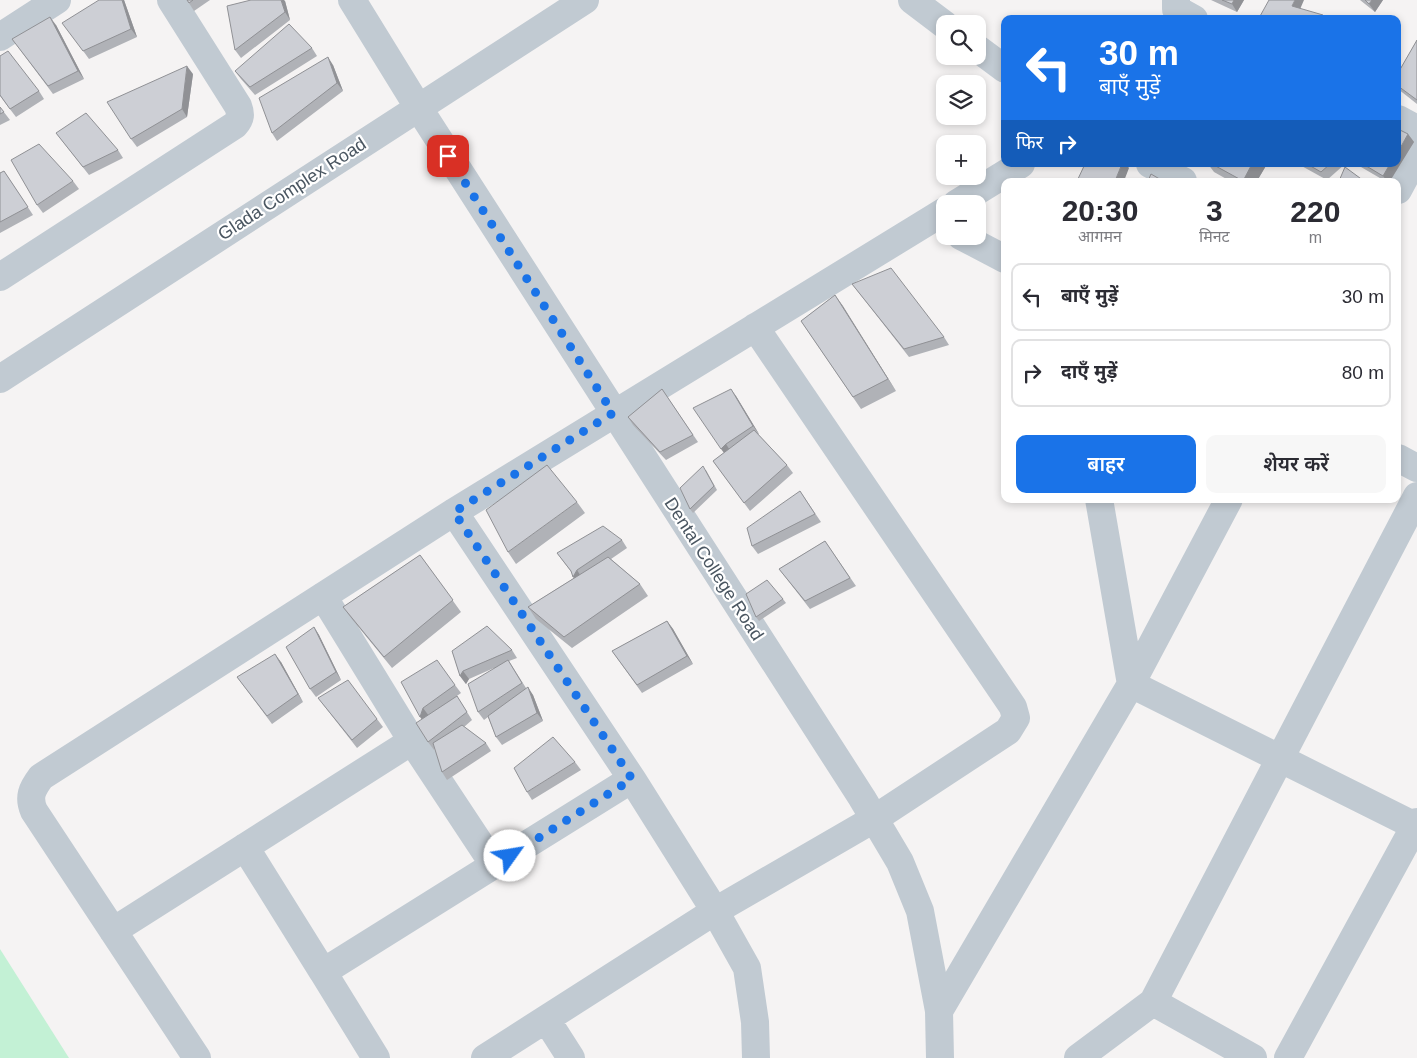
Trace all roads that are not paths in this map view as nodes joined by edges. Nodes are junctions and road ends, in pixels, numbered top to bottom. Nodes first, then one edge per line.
1 (57, 0) edge
2 (171, 0) edge
3 (352, 0) edge
4 (585, 0) edge
5 (912, 0) edge
6 (1176, 0) edge
7 (1187, 15) edge
8 (936, 18) edge
9 (0, 37) edge
10 (986, 55) edge
11 (1001, 66) edge
12 (418, 107) junction
13 (1401, 121) edge
14 (1417, 129) edge
15 (1417, 155) edge
16 (1016, 167) edge
17 (1156, 167) edge
18 (1177, 178) edge
19 (1401, 184) edge
20 (971, 195) edge
21 (936, 222) edge
22 (978, 245) edge
23 (1001, 257) edge
24 (0, 277) edge
25 (755, 327) junction
26 (0, 378) edge
27 (613, 413) junction
28 (1401, 460) edge
29 (1417, 468) edge
30 (1417, 496) edge
31 (1100, 503) edge
32 (1226, 503) edge
33 (454, 512) junction
34 (323, 596) junction
35 (1130, 684) junction
36 (412, 741) junction
37 (1280, 758) junction
38 (632, 779) junction
39 (874, 819) junction
40 (1416, 825) edge
41 (245, 847) junction
42 (494, 865) junction
43 (715, 911) junction
44 (113, 931) junction
45 (323, 972) junction
46 (1153, 1002) junction
47 (939, 1011) junction
48 (546, 1019) junction
49 (1082, 1057) edge
50 (197, 1058) edge
51 (376, 1058) edge
52 (485, 1058) edge
53 (572, 1058) edge
54 (756, 1058) edge
55 (940, 1058) edge
56 (1253, 1058) edge
57 (1288, 1058) edge

1 - 9 street
2 - 24 street
3 - 12 street, Dental College Road
4 - 12 street, Glada Complex Road
5 - 8 street
6 - 7 street
10 - 11 street
12 - 26 street, Glada Complex Road
12 - 27 street, Dental College Road
13 - 14 street
15 - 19 street
16 - 20 street
17 - 18 street
21 - 25 street
22 - 23 street
25 - 27 street
25 - 39 street
27 - 33 street
27 - 39 street, Dental College Road
28 - 29 street
30 - 37 street
31 - 35 street
32 - 35 street
33 - 34 street
33 - 38 street
34 - 36 street
34 - 44 street
35 - 37 street
35 - 47 street
36 - 41 street
36 - 42 street
37 - 40 street
37 - 46 street
38 - 42 street
38 - 43 street
39 - 43 street
39 - 47 street, Dental College Road
40 - 57 street
41 - 44 street
41 - 45 street
42 - 45 street
43 - 48 street
43 - 54 street
44 - 50 street
45 - 51 street
46 - 49 street
46 - 56 street
47 - 55 street, Dental College Road
48 - 52 street
48 - 53 street

